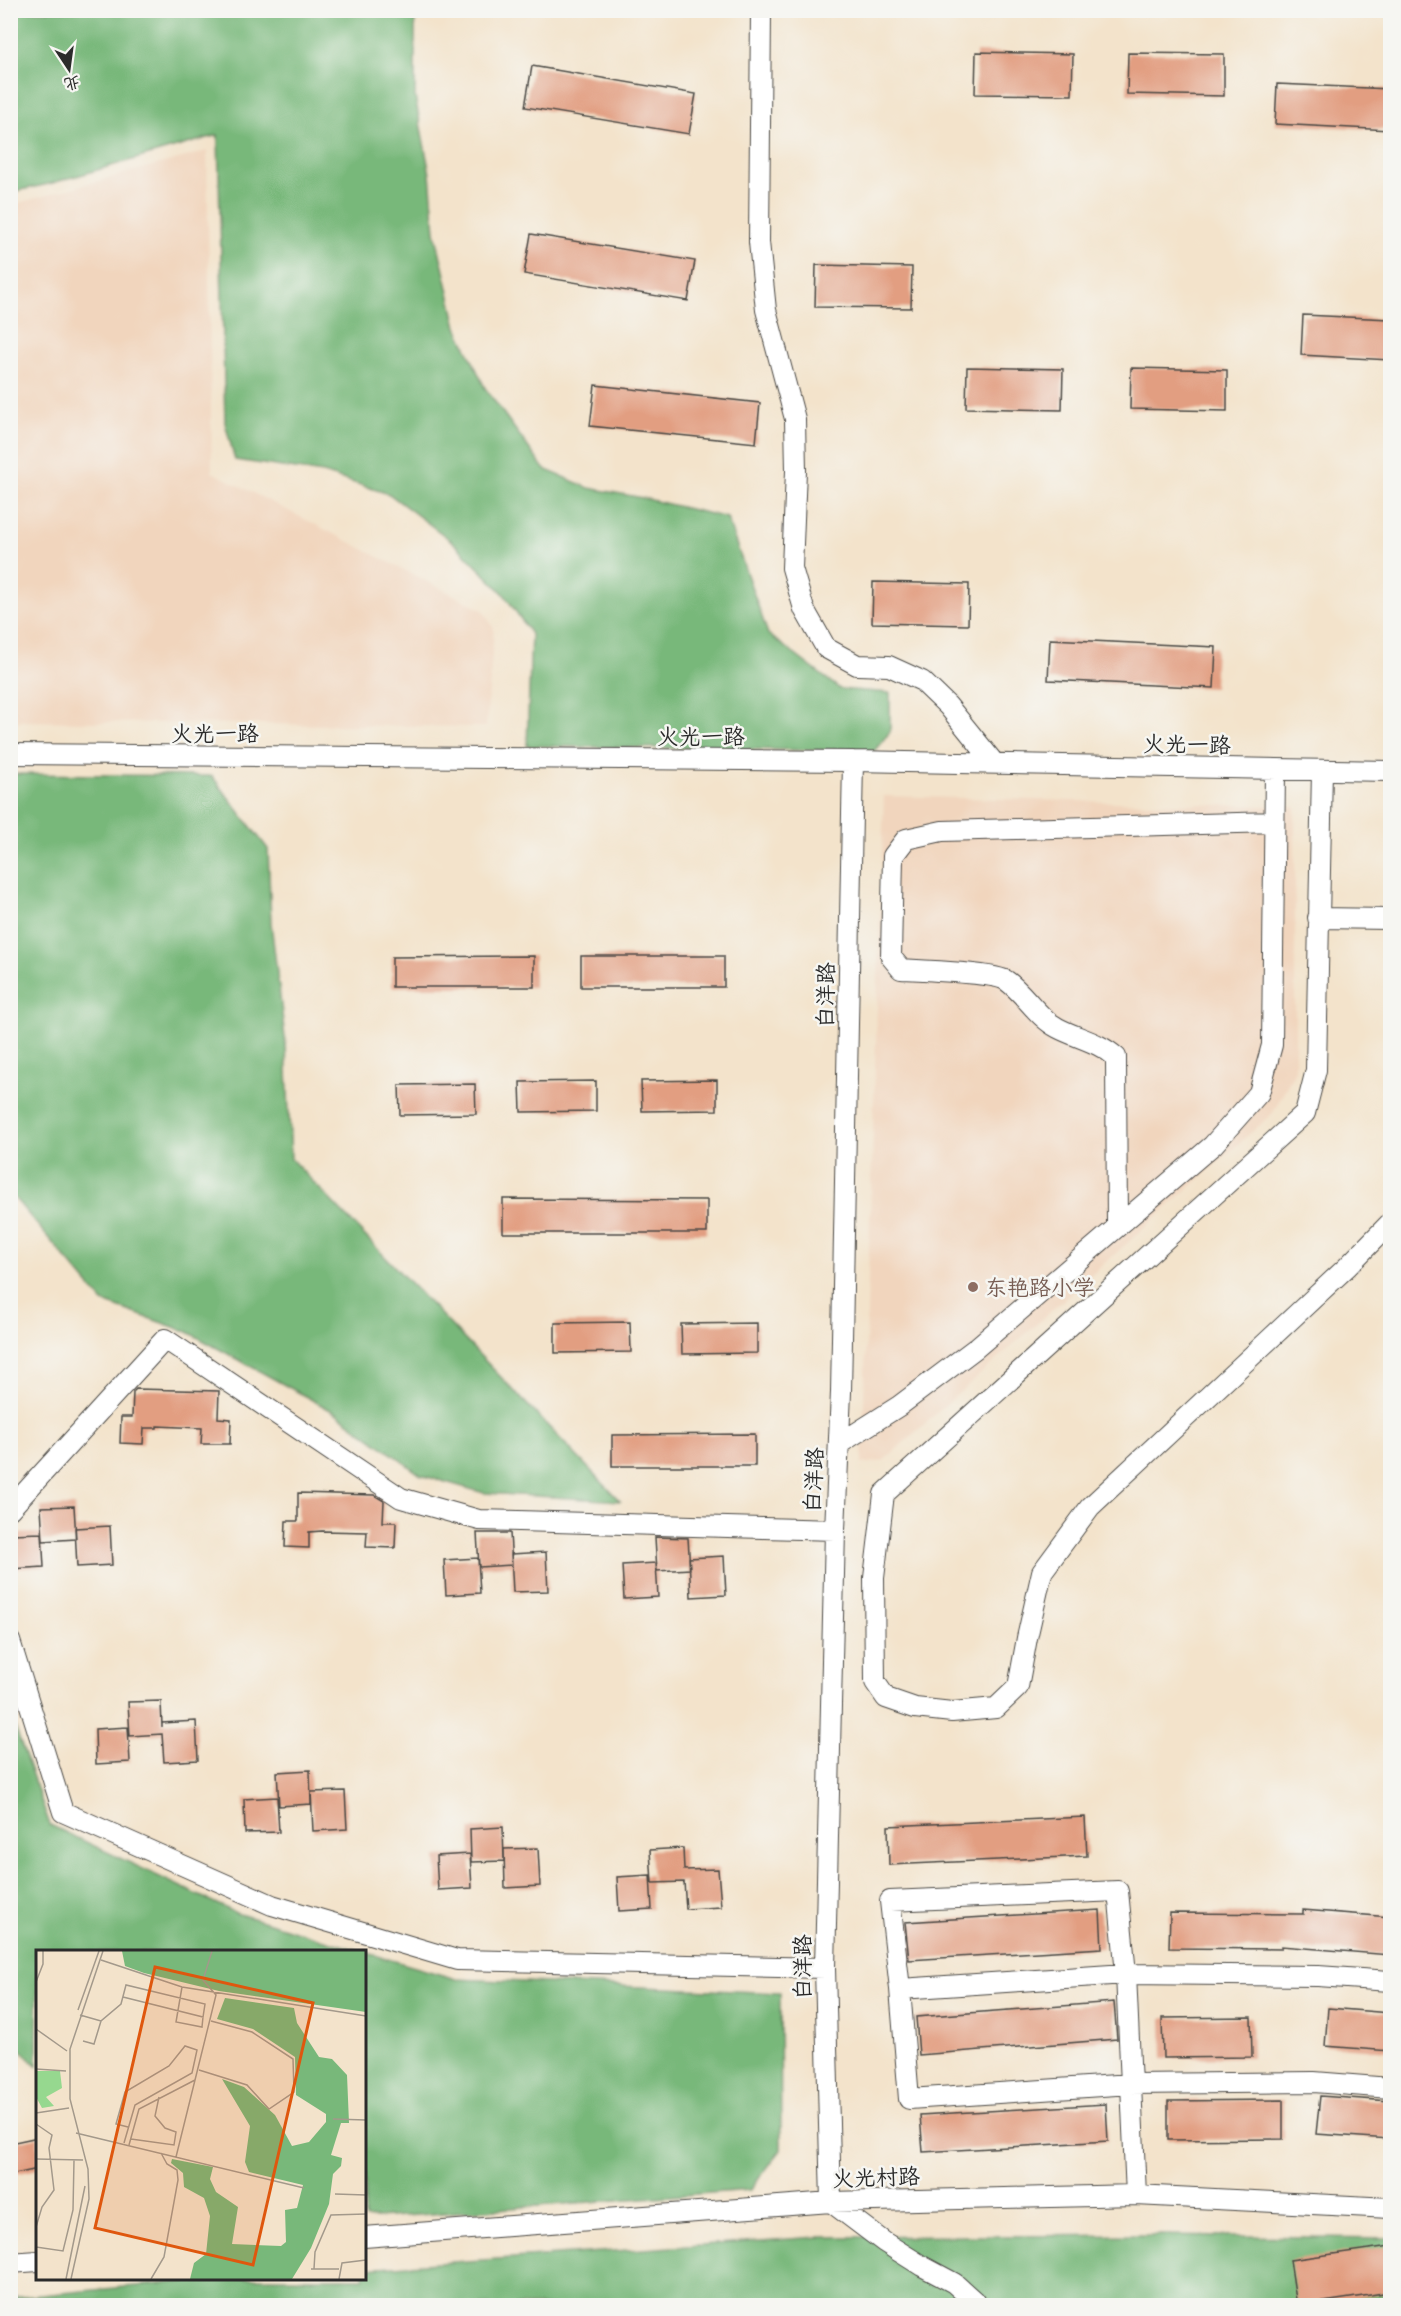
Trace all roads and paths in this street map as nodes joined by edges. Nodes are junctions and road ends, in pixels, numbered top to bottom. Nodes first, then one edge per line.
1 (761, 10) edge
2 (10, 754) edge
3 (853, 761) junction
4 (995, 764) junction
5 (1275, 770) junction
6 (1322, 771) junction
7 (1390, 771) edge
8 (1274, 822) junction
9 (1318, 918) junction
10 (1390, 919) edge
11 (1390, 1223) edge
12 (1118, 1227) junction
13 (839, 1444) junction
14 (10, 1509) edge
15 (835, 1530) junction
16 (10, 1641) edge
17 (825, 1968) junction
18 (1126, 1974) junction
19 (1390, 1981) edge
20 (900, 1989) junction
21 (1131, 2084) junction
22 (1390, 2088) edge
23 (1136, 2195) junction
24 (831, 2202) junction
25 (1390, 2208) edge
26 (366, 2237) edge
27 (36, 2261) edge
28 (10, 2263) edge
29 (974, 2306) edge

1 - 4 street
2 - 3 street, 火光一路
3 - 4 street, 火光一路
3 - 13 street, 白洋路
4 - 5 street, 火光一路
5 - 6 street, 火光一路
5 - 8 street
6 - 7 street, 火光一路
6 - 9 street
8 - 12 street
8 - 12 street
9 - 10 street
9 - 11 street
12 - 13 street
13 - 15 street, 白洋路
14 - 15 street
15 - 17 street, 白洋路
16 - 17 street
17 - 24 street, 白洋路
18 - 19 street
18 - 20 street
18 - 20 street
18 - 21 street
20 - 21 street
21 - 22 street
21 - 23 street
23 - 24 street, 火光村路
23 - 25 street, 火光村路
24 - 26 street, 火光村路
24 - 29 street
27 - 28 street

